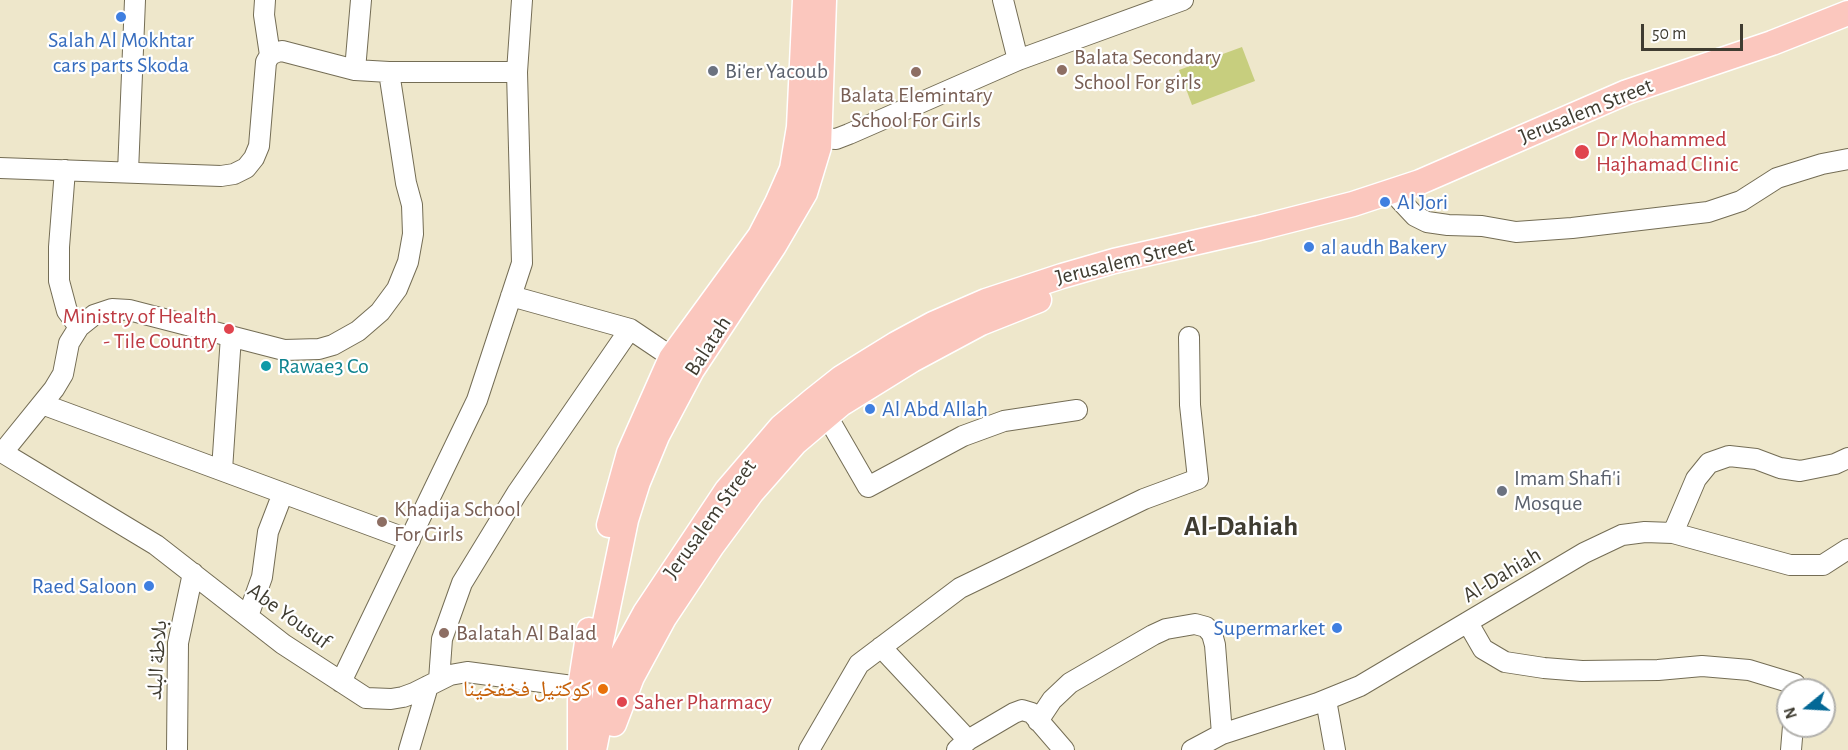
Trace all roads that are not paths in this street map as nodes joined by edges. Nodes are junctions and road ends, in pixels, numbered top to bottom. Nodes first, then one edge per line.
1 (135, 0) edge
2 (265, 0) edge
3 (361, 0) edge
4 (522, 0) edge
5 (805, 0) edge
6 (824, 0) edge
7 (1003, 0) edge
8 (1183, 0) edge
9 (1848, 13) edge
10 (1848, 26) edge
11 (270, 55) junction
12 (1018, 60) junction
13 (355, 70) junction
14 (389, 72) junction
15 (517, 72) junction
16 (809, 135) junction
17 (1848, 159) edge
18 (0, 168) edge
19 (65, 170) junction
20 (128, 172) junction
21 (1400, 200) junction
22 (511, 297) junction
23 (79, 327) junction
24 (630, 329) junction
25 (231, 336) junction
26 (1189, 337) dead end
27 (681, 364) junction
28 (42, 404) junction
29 (1077, 410) dead end
30 (826, 416) junction
31 (2, 452) edge
32 (1848, 458) edge
33 (222, 470) junction
34 (283, 493) junction
35 (1673, 533) junction
36 (410, 540) junction
37 (1848, 549) edge
38 (193, 573) junction
39 (248, 616) junction
40 (1468, 624) junction
41 (881, 647) junction
42 (1776, 678) edge
43 (341, 682) junction
44 (434, 683) junction
45 (580, 687) junction
46 (607, 695) junction
47 (1326, 699) junction
48 (1038, 721) junction
49 (614, 724) junction
50 (1222, 734) junction
51 (963, 745) edge
52 (177, 750) edge
53 (409, 750) edge
54 (580, 750) edge
55 (594, 750) edge
56 (610, 750) edge
57 (809, 750) edge
58 (1064, 750) edge
59 (1192, 750) edge
60 (1335, 750) edge

1 - 20 street
2 - 11 street
3 - 13 street
4 - 15 street
5 - 16 main road, Balatah
6 - 16 main road, Balatah
7 - 12 street
8 - 12 street
9 - 46 main road, Jerusalem Street
10 - 21 main road, Jerusalem Street
11 - 13 street
11 - 20 street
12 - 16 street
13 - 14 street
14 - 15 street
14 - 25 street
15 - 22 street
16 - 27 main road, Balatah
17 - 21 street
18 - 19 street
19 - 20 street
19 - 23 street
21 - 30 main road, Jerusalem Street
22 - 24 street
22 - 36 street
23 - 25 street
23 - 28 street
24 - 27 street
24 - 44 street
25 - 33 street
26 - 41 street
27 - 45 main road, Balatah
27 - 46 main road, Balatah
28 - 31 street
28 - 33 street
29 - 30 street
30 - 49 main road, Jerusalem Street
31 - 38 street, Abe Yousuf
32 - 35 street
33 - 34 street
34 - 36 street
34 - 39 street
35 - 37 street, Al-Dahiah
35 - 40 street, Al-Dahiah
36 - 43 street
38 - 39 street, Abe Yousuf
38 - 52 street, بلاطة البلد
39 - 43 street, Abe Yousuf
40 - 42 street
40 - 47 street, Al-Dahiah
41 - 51 street
41 - 57 street
43 - 44 street, Abe Yousuf
44 - 45 street, Abe Yousuf
44 - 53 street
45 - 54 main road, Balatah
46 - 49 main road, Balatah
46 - 55 main road, Jerusalem Street
47 - 50 street, Al-Dahiah
47 - 60 street
48 - 50 street
48 - 51 street
48 - 58 street
49 - 56 main road
50 - 59 street, Al-Dahiah

